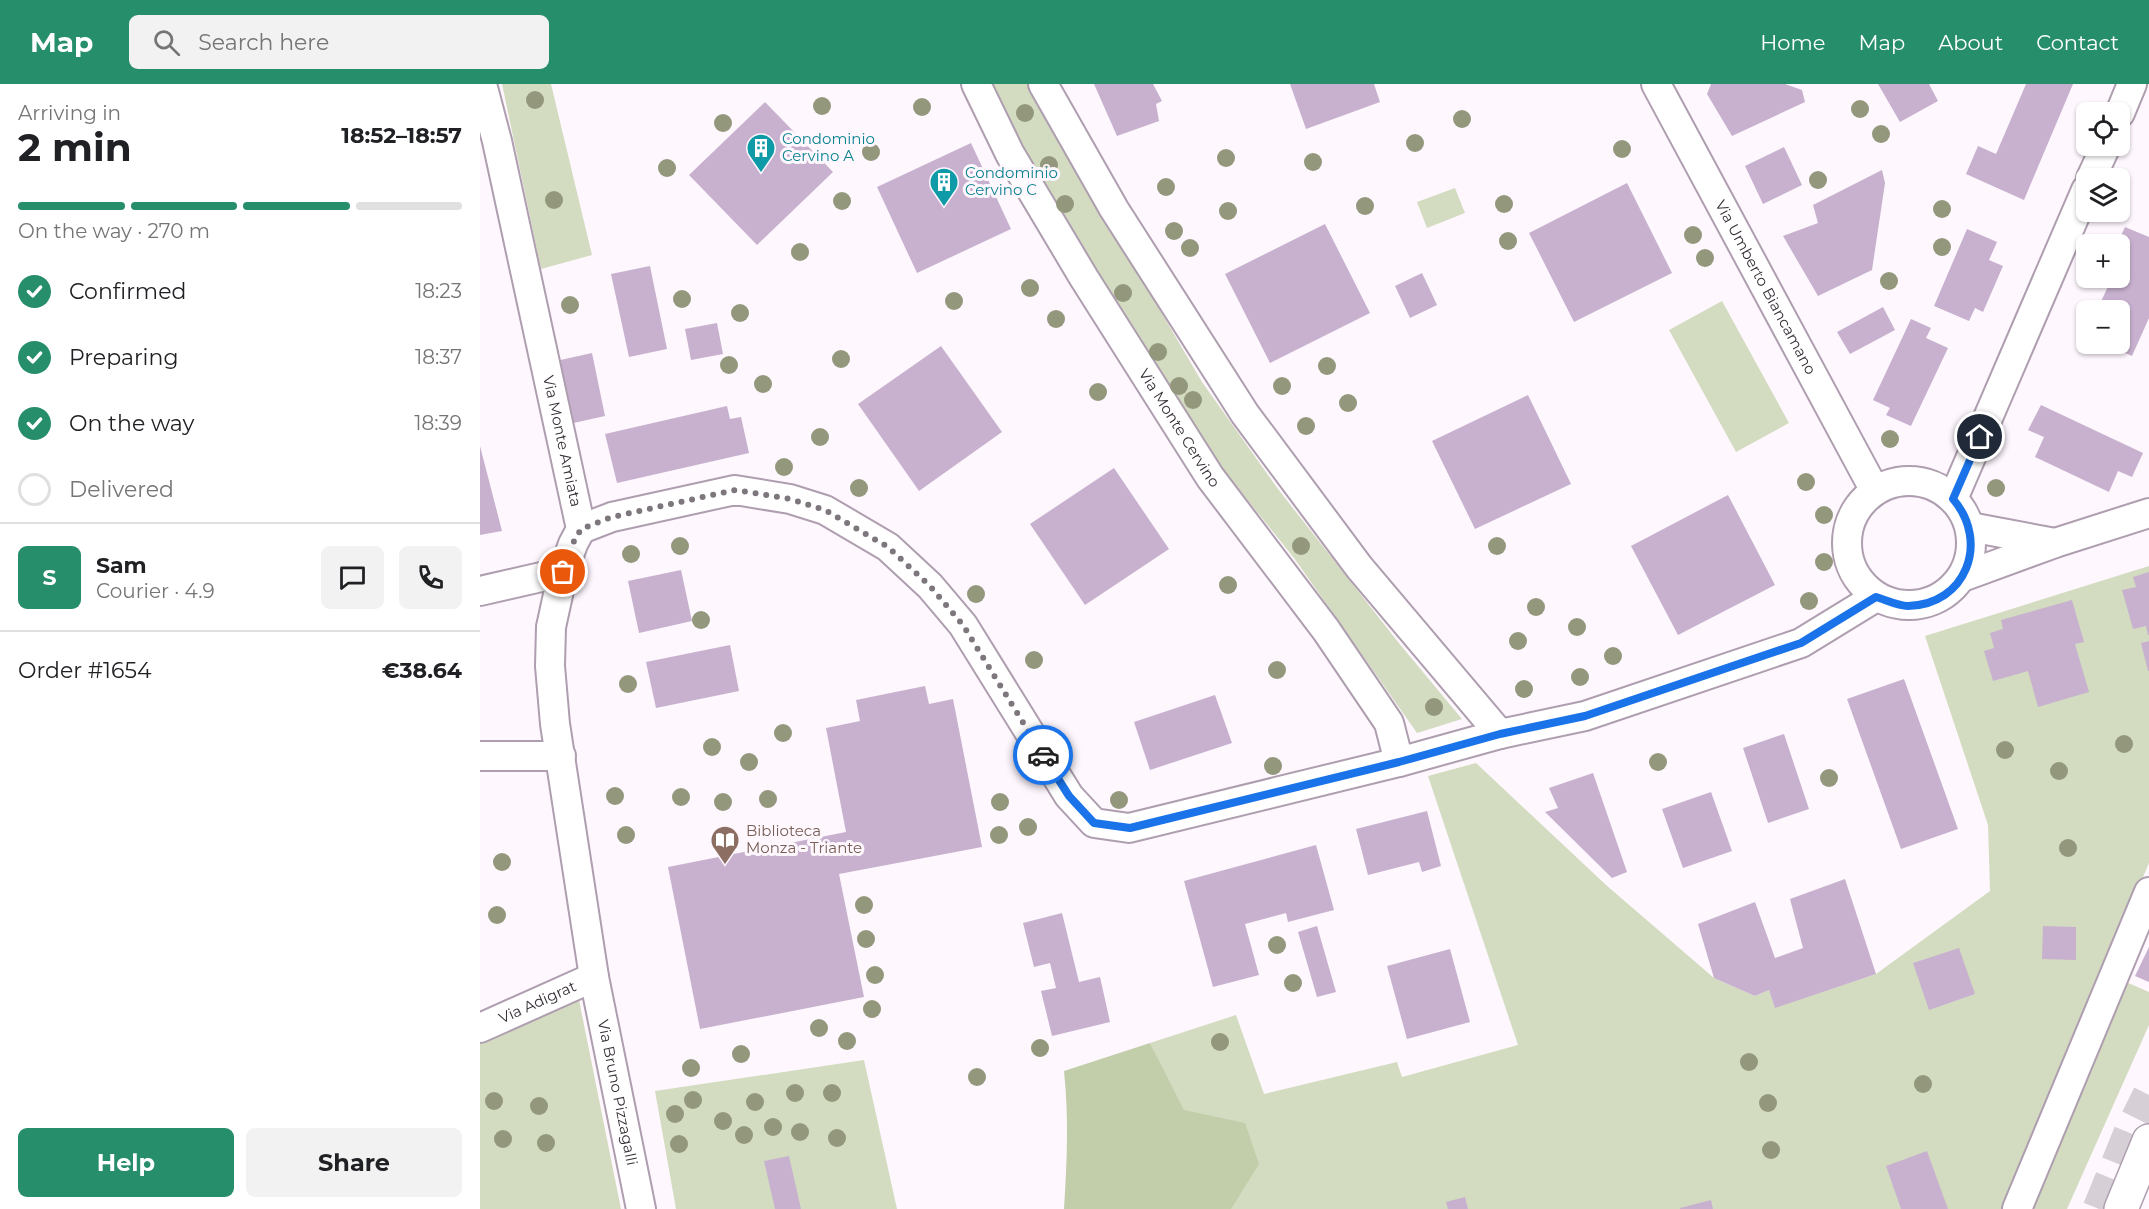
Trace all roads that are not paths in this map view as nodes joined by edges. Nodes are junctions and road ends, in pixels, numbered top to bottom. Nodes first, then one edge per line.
1 (482, 84) edge
2 (976, 84) edge
3 (1043, 84) edge
4 (1656, 84) edge
5 (2132, 84) edge
6 (2125, 102) edge
7 (2076, 213) edge
8 (1875, 491) junction
9 (1953, 499) junction
10 (2149, 513) edge
11 (1970, 527) junction
12 (581, 529) junction
13 (2055, 543) junction
14 (563, 572) junction
15 (1962, 577) junction
16 (480, 591) edge
17 (1876, 597) junction
18 (1500, 734) junction
19 (480, 756) edge
20 (561, 756) junction
21 (1399, 762) junction
22 (2149, 892) edge
23 (594, 977) junction
24 (480, 1028) edge
25 (2149, 1141) edge
26 (641, 1209) edge
27 (2017, 1209) edge
28 (2121, 1209) edge

1 - 12 street, Via Monte Amiata
2 - 21 street, Via Monte Cervino
3 - 18 street
4 - 8 street, Via Umberto Biancamano
5 - 6 street
7 - 9 street
8 - 9 street
8 - 17 street
9 - 11 street
10 - 13 street
11 - 13 street
11 - 15 street
12 - 14 street
12 - 21 street
13 - 15 street
14 - 16 street
14 - 20 street
15 - 17 street
17 - 18 street
18 - 21 street
19 - 20 street
20 - 23 street
22 - 27 street
23 - 24 street, Via Adigrat
23 - 26 street, Via Bruno Pizzagalli
25 - 28 main road

